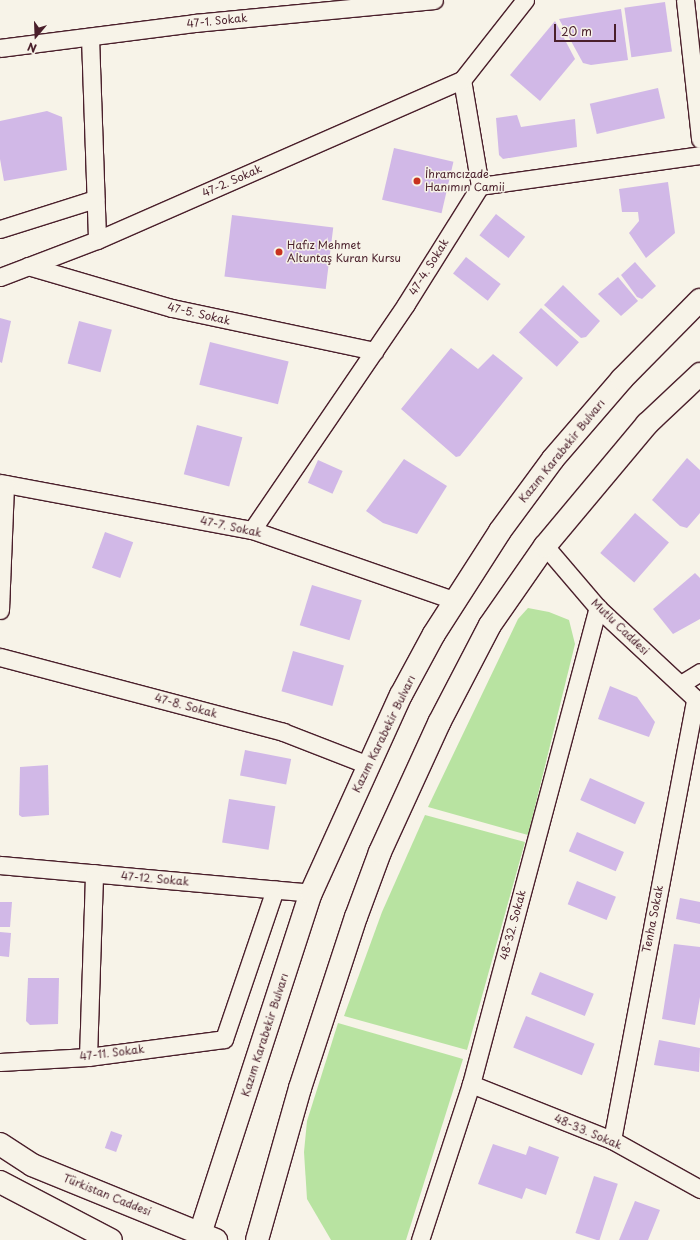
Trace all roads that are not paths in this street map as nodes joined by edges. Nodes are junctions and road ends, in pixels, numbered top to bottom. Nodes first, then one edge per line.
1 (434, 0) edge
2 (525, 0) edge
3 (685, 0) edge
4 (90, 37) junction
5 (0, 48) edge
6 (462, 80) junction
7 (700, 139) edge
8 (700, 154) edge
9 (480, 186) junction
10 (95, 199) junction
11 (0, 229) edge
12 (97, 240) junction
13 (28, 266) junction
14 (0, 276) edge
15 (700, 300) edge
16 (374, 351) junction
17 (700, 374) edge
18 (2, 484) edge
19 (252, 530) junction
20 (545, 546) junction
21 (453, 600) junction
22 (598, 608) junction
23 (0, 610) edge
24 (0, 658) edge
25 (700, 672) edge
26 (680, 684) junction
27 (698, 701) edge
28 (368, 765) junction
29 (0, 865) edge
30 (94, 873) junction
31 (275, 889) junction
32 (311, 893) junction
33 (88, 1057) junction
34 (0, 1062) edge
35 (471, 1084) junction
36 (612, 1140) junction
37 (0, 1144) edge
38 (0, 1182) edge
39 (700, 1190) edge
40 (205, 1238) edge
41 (110, 1240) edge
42 (257, 1240) edge
43 (420, 1240) edge

1 - 4 street, 47-1. Sokak
2 - 6 street
3 - 7 street
4 - 5 street, 47-1. Sokak
4 - 10 street
6 - 9 street
6 - 12 street, 47-2. Sokak
8 - 9 street
9 - 16 street, 47-4. Sokak
10 - 11 street
10 - 12 street
12 - 13 street, 47-2. Sokak
13 - 14 street, 47-2. Sokak
13 - 16 street, 47-5. Sokak
15 - 21 main road, Kazım Karabekir Bulvarı
16 - 19 street, 47-4. Sokak
17 - 20 main road
18 - 19 street, 47-7. Sokak
18 - 23 street
19 - 21 street, 47-7. Sokak
20 - 22 street, Mutlu Caddesi
20 - 42 main road
21 - 28 main road, Kazım Karabekir Bulvarı
22 - 26 street, Mutlu Caddesi
22 - 35 street, 48-32. Sokak
24 - 28 street, 47-8. Sokak
25 - 26 street
26 - 27 street, Mutlu Caddesi
27 - 36 street, Tenha Sokak
28 - 32 main road, Kazım Karabekir Bulvarı
29 - 30 street, 47-12. Sokak
30 - 31 street, 47-12. Sokak
30 - 33 street
31 - 32 street, 47-12. Sokak
31 - 33 street, 47-11. Sokak
32 - 40 main road, Kazım Karabekir Bulvarı
33 - 34 street, 47-11. Sokak
35 - 36 street, 48-33. Sokak
35 - 43 street, 48-32. Sokak
36 - 39 street, 48-33. Sokak
37 - 40 main road, Türkistan Caddesi
38 - 41 main road

